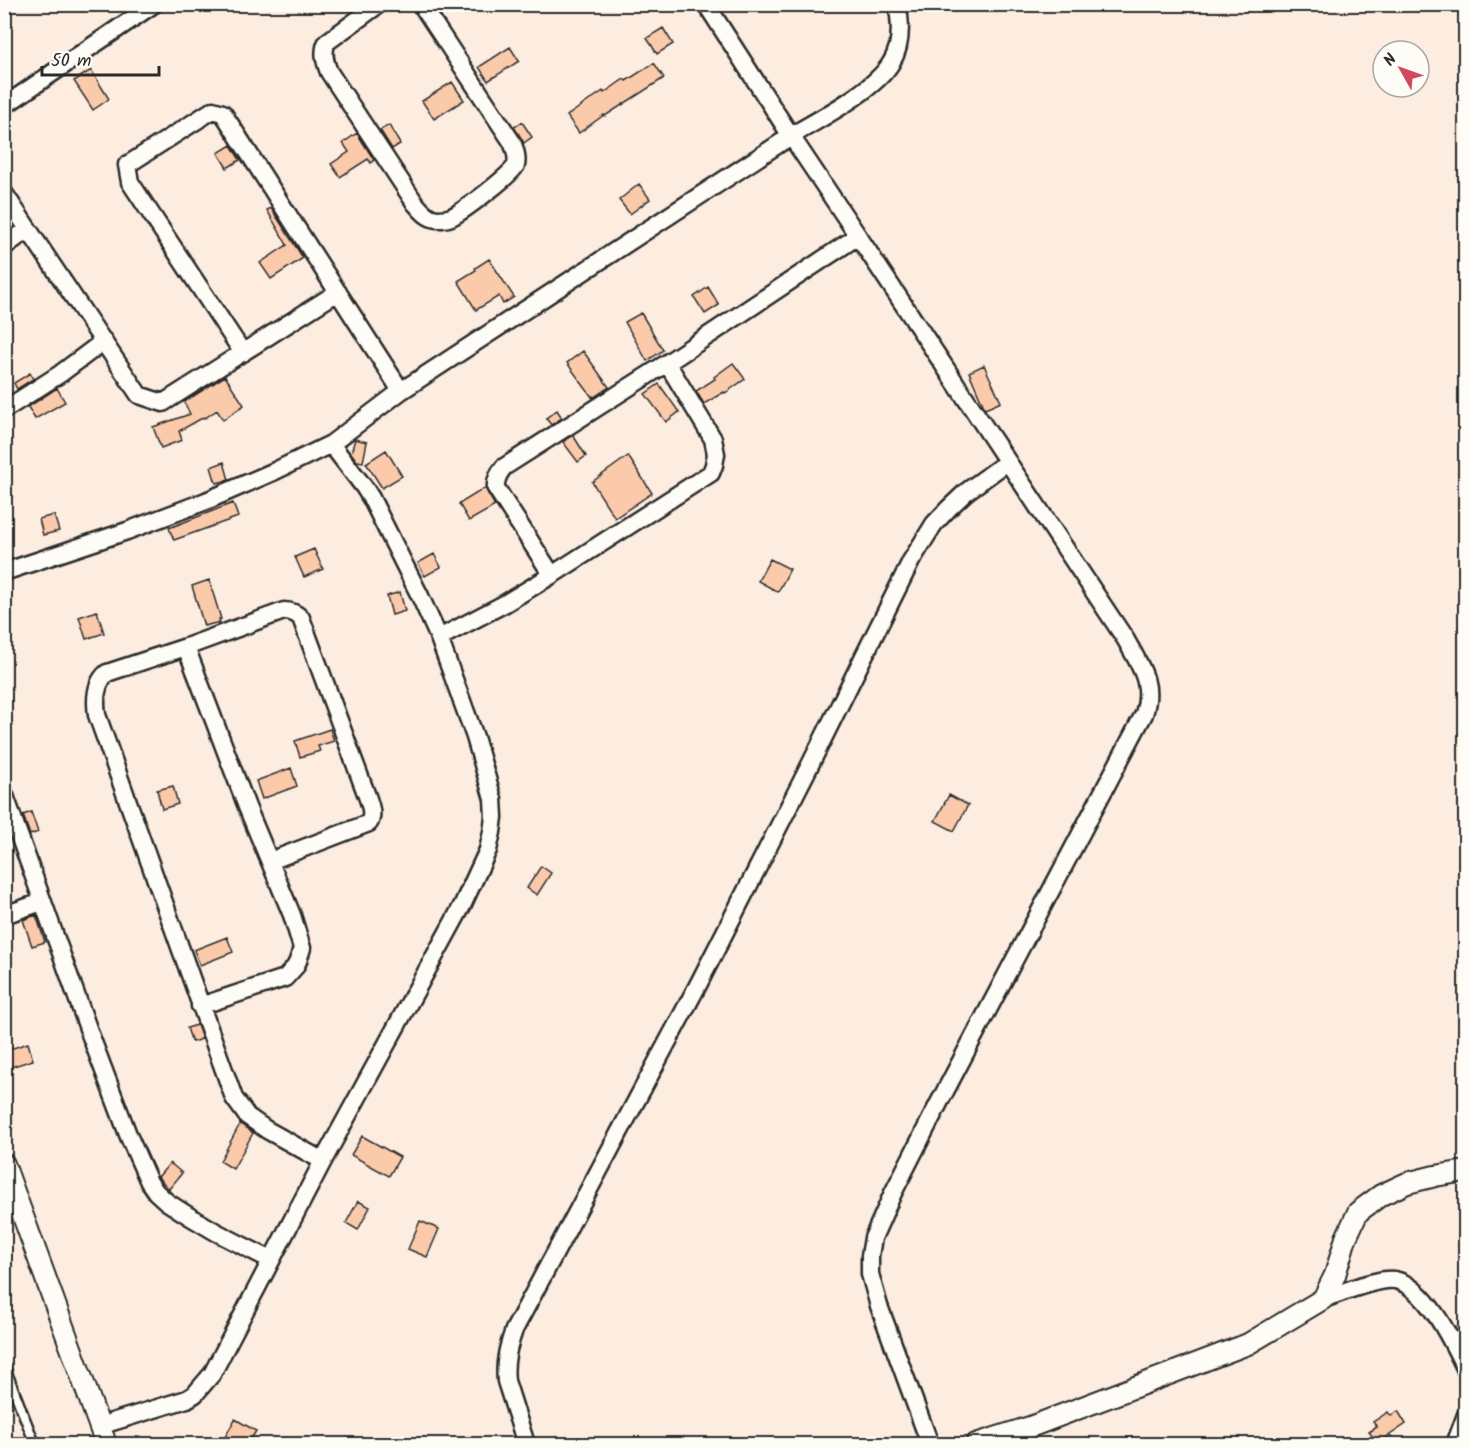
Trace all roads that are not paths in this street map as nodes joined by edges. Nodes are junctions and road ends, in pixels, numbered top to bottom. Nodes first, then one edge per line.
1 (379, 4) edge
2 (421, 4) edge
3 (705, 4) edge
4 (897, 4) edge
5 (147, 6) edge
6 (4, 106) edge
7 (791, 136) junction
8 (4, 193) edge
9 (28, 229) junction
10 (858, 236) junction
11 (4, 247) edge
12 (338, 292) junction
13 (104, 341) junction
14 (243, 353) junction
15 (667, 363) junction
16 (401, 391) junction
17 (4, 410) edge
18 (331, 444) junction
19 (1007, 462) junction
20 (4, 572) edge
21 (552, 575) junction
22 (439, 638) junction
23 (186, 647) junction
24 (4, 793) edge
25 (270, 861) junction
26 (42, 902) junction
27 (4, 915) edge
28 (200, 1006) junction
29 (323, 1161) junction
30 (4, 1164) edge
31 (1466, 1172) edge
32 (271, 1260) junction
33 (1323, 1299) junction
34 (4, 1365) edge
35 (1466, 1370) edge
36 (1466, 1415) edge
37 (103, 1435) edge
38 (35, 1444) edge
39 (526, 1444) edge
40 (930, 1444) edge
41 (976, 1444) edge
42 (1455, 1444) edge

1 - 2 street
3 - 7 street
4 - 7 street
5 - 6 street
7 - 10 street
7 - 16 street
8 - 9 street
9 - 11 street
9 - 13 street
10 - 15 street
10 - 19 street
12 - 14 street
12 - 14 street
12 - 16 street
13 - 14 street
13 - 17 street
15 - 21 street
15 - 21 street
16 - 18 street
18 - 20 street
18 - 22 street
19 - 39 street
19 - 40 street
21 - 22 street
22 - 29 street
23 - 25 street
23 - 25 street
23 - 28 street
24 - 26 street
25 - 28 street
26 - 27 street
26 - 32 street
28 - 29 street
29 - 32 street
30 - 37 street
31 - 33 street
32 - 37 street
33 - 35 street
33 - 41 street
34 - 38 lane
36 - 42 street

